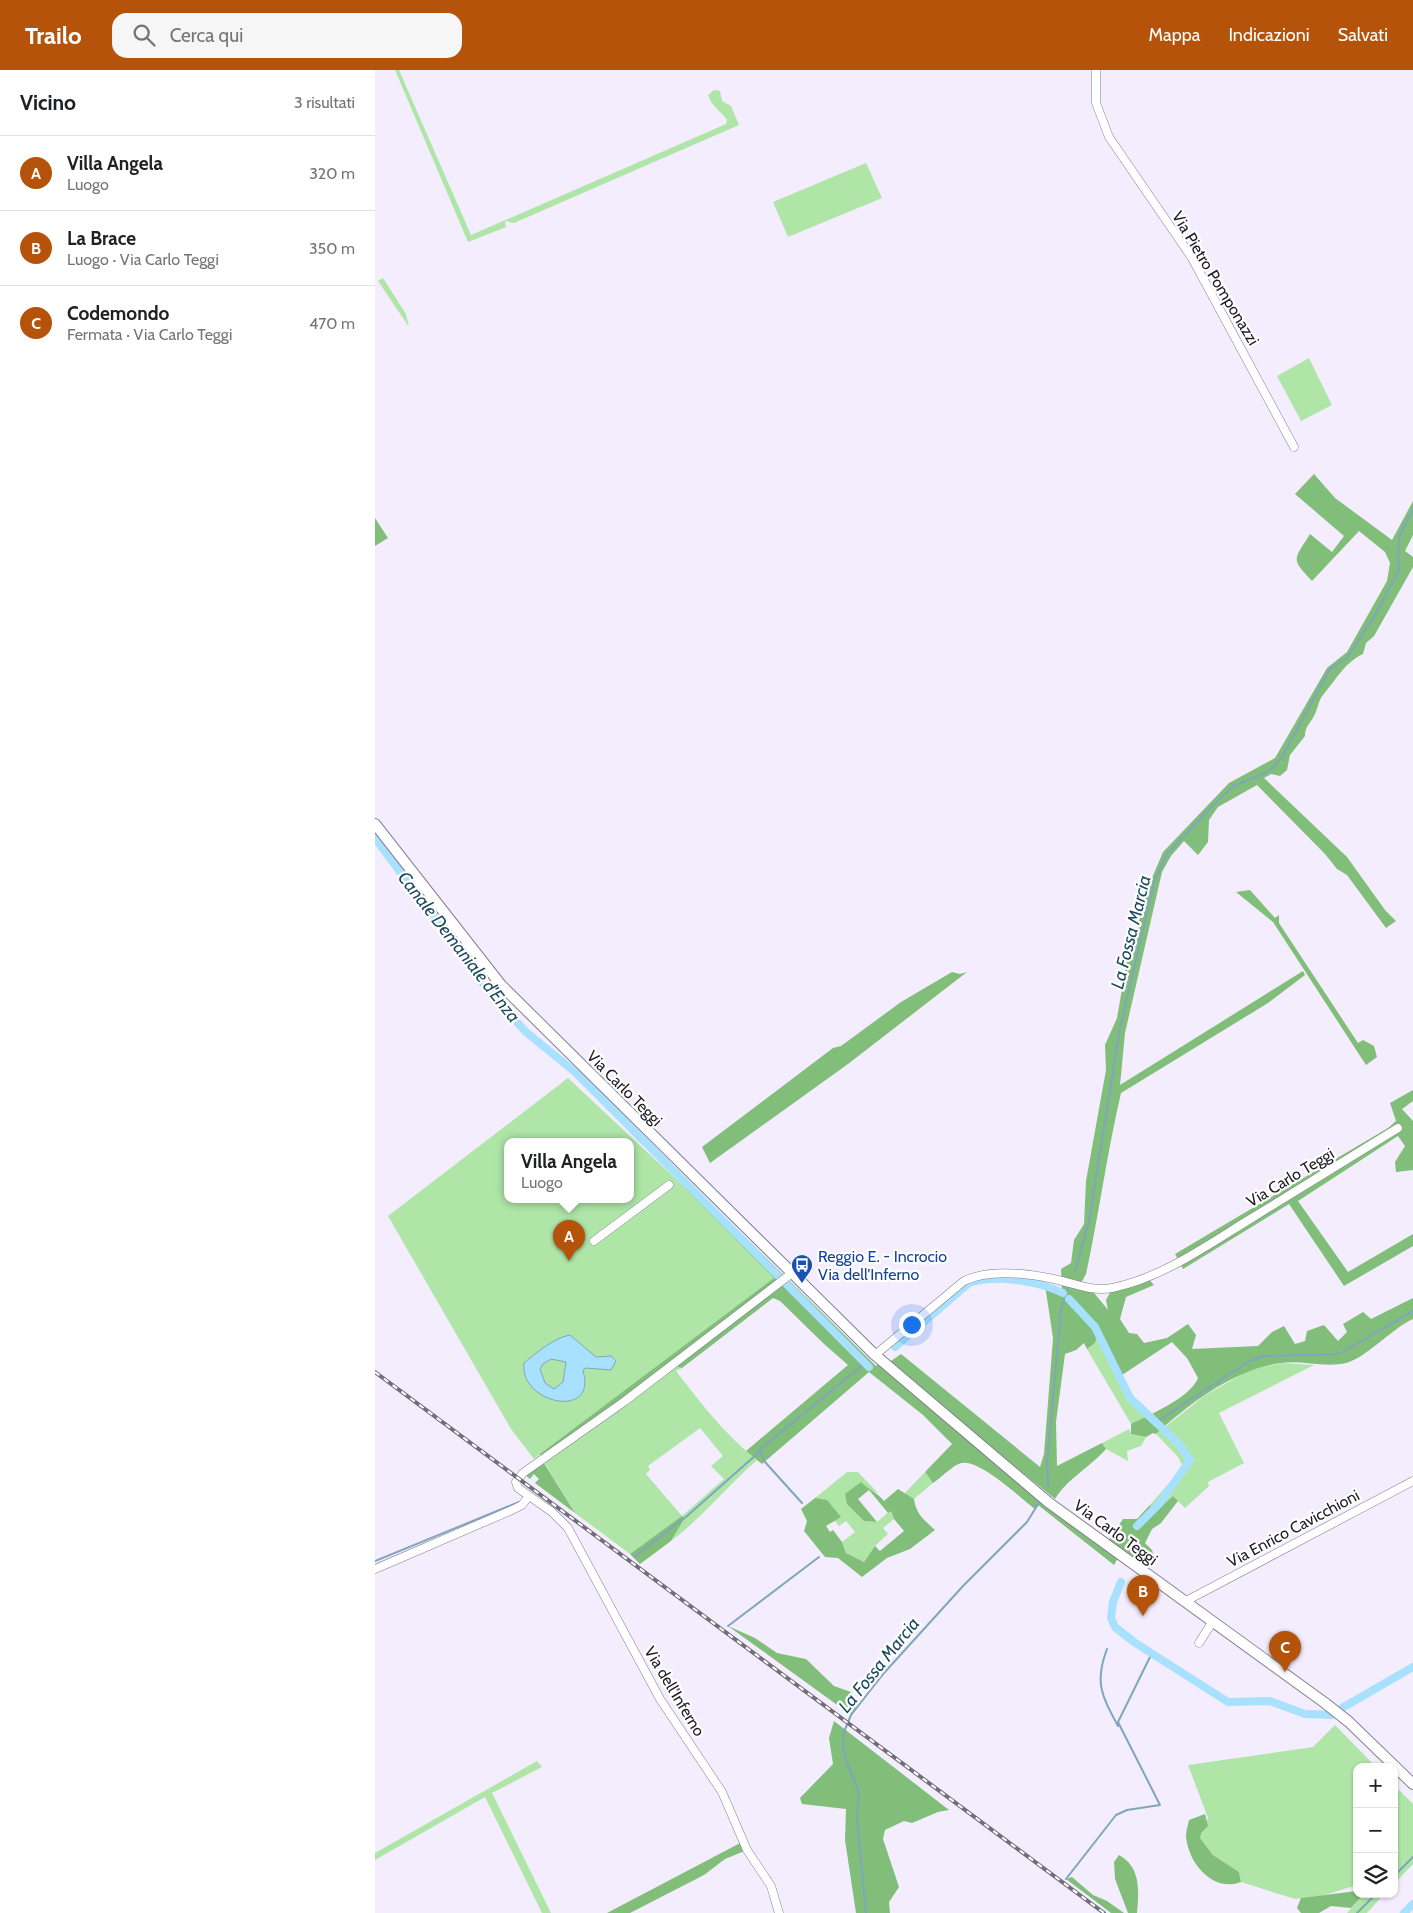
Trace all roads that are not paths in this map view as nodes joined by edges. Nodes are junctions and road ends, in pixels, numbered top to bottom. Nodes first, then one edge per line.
1 (1096, 70) edge
2 (1294, 447) dead end
3 (375, 824) edge
4 (1399, 1128) dead end
5 (669, 1185) dead end
6 (594, 1242) dead end
7 (789, 1276) junction
8 (875, 1355) junction
9 (1413, 1481) edge
10 (529, 1496) junction
11 (375, 1569) edge
12 (1186, 1601) junction
13 (1213, 1622) junction
14 (1199, 1644) dead end
15 (1413, 1784) edge
16 (779, 1913) edge

1 - 2 street, Via Pietro Pomponazzi
3 - 7 main road, Via Carlo Teggi
4 - 8 street, Via Carlo Teggi
5 - 6 street
7 - 8 main road, Via Carlo Teggi
7 - 10 street, Via dell'Inferno
8 - 12 main road, Via Carlo Teggi
9 - 12 street, Via Enrico Cavicchioni
10 - 11 street
10 - 16 street, Via dell'Inferno
12 - 13 main road, Via Carlo Teggi
13 - 14 street
13 - 15 main road, Via Carlo Teggi

